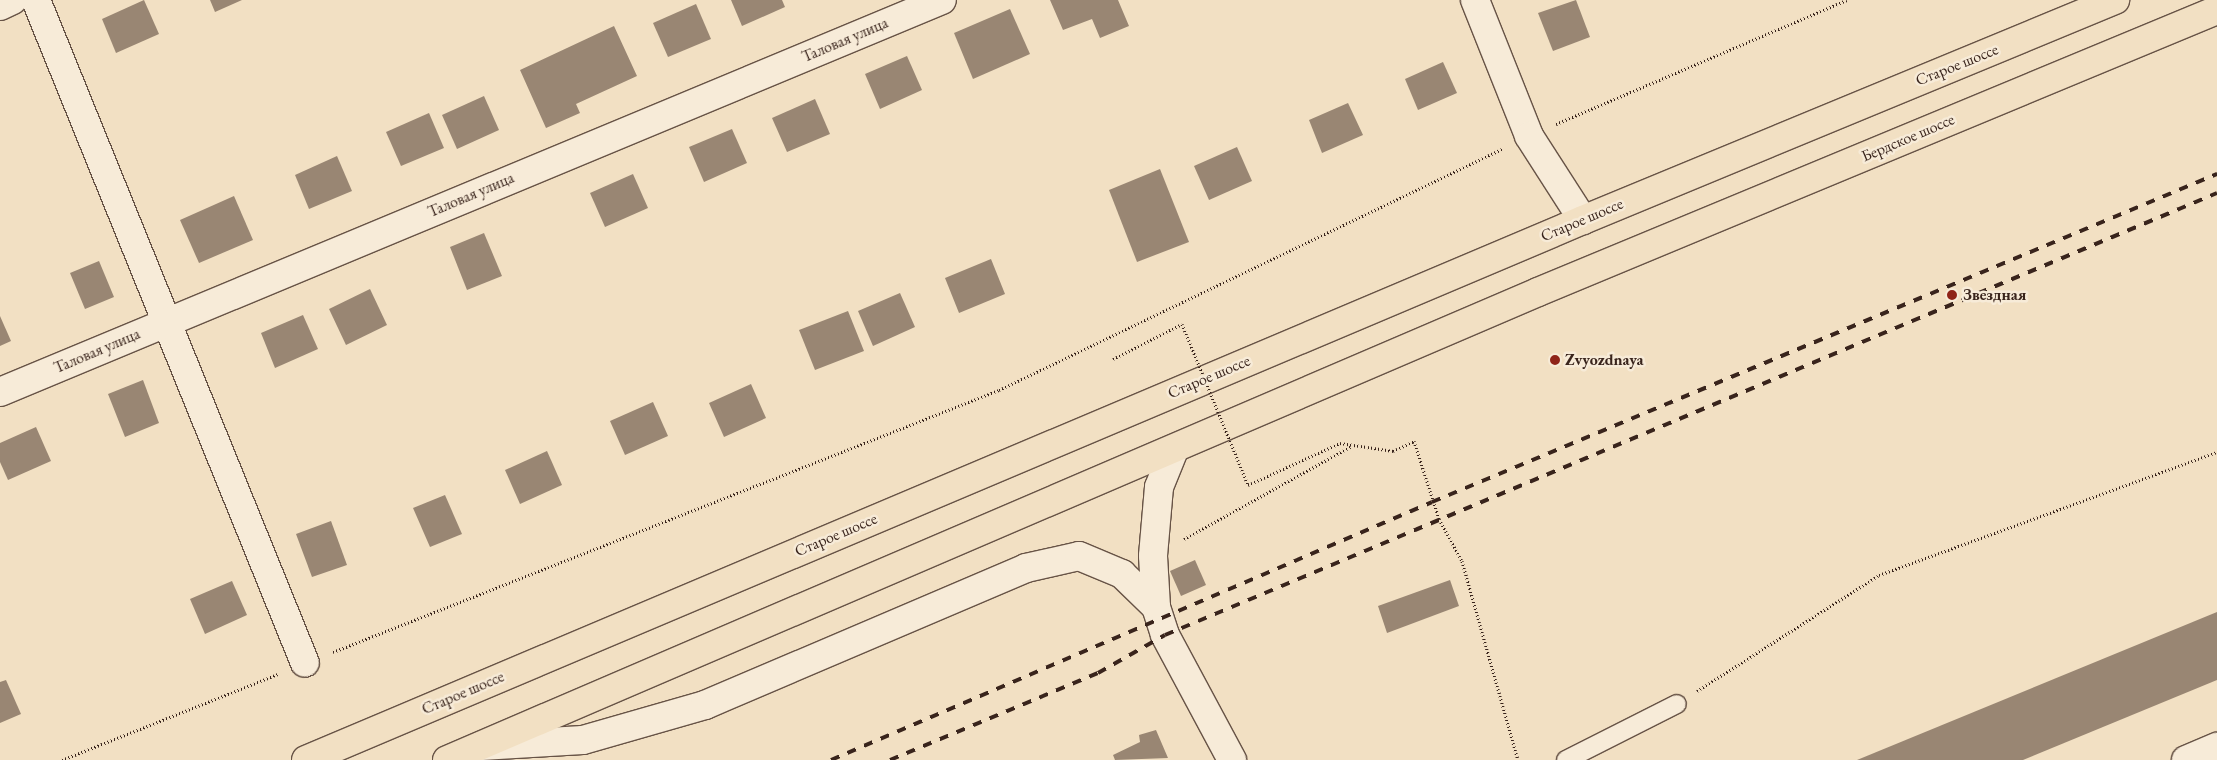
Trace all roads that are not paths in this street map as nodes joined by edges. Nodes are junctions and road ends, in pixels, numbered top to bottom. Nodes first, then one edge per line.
1 (13, 0) edge
2 (36, 0) edge
3 (942, 0) edge
4 (1475, 0) edge
5 (2115, 0) edge
6 (0, 6) edge
7 (2217, 10) edge
8 (1583, 220) junction
9 (164, 322) junction
10 (0, 392) edge
11 (1174, 450) junction
12 (1156, 608) junction
13 (305, 663) road end
14 (1677, 704) road end
15 (479, 746) junction
16 (2217, 747) edge
17 (306, 760) edge
18 (447, 760) edge
19 (1232, 760) edge
20 (1566, 760) edge
21 (2186, 760) edge

1 - 6 street
2 - 9 street
3 - 9 street, Таловая улица
4 - 8 street
5 - 8 highway, Старое шоссе
7 - 11 highway, Бердское шоссе
8 - 17 highway, Старое шоссе
9 - 10 street, Таловая улица
9 - 13 street
11 - 12 street
11 - 15 highway
12 - 15 street
12 - 19 street
14 - 20 lane
15 - 18 highway
16 - 21 street

